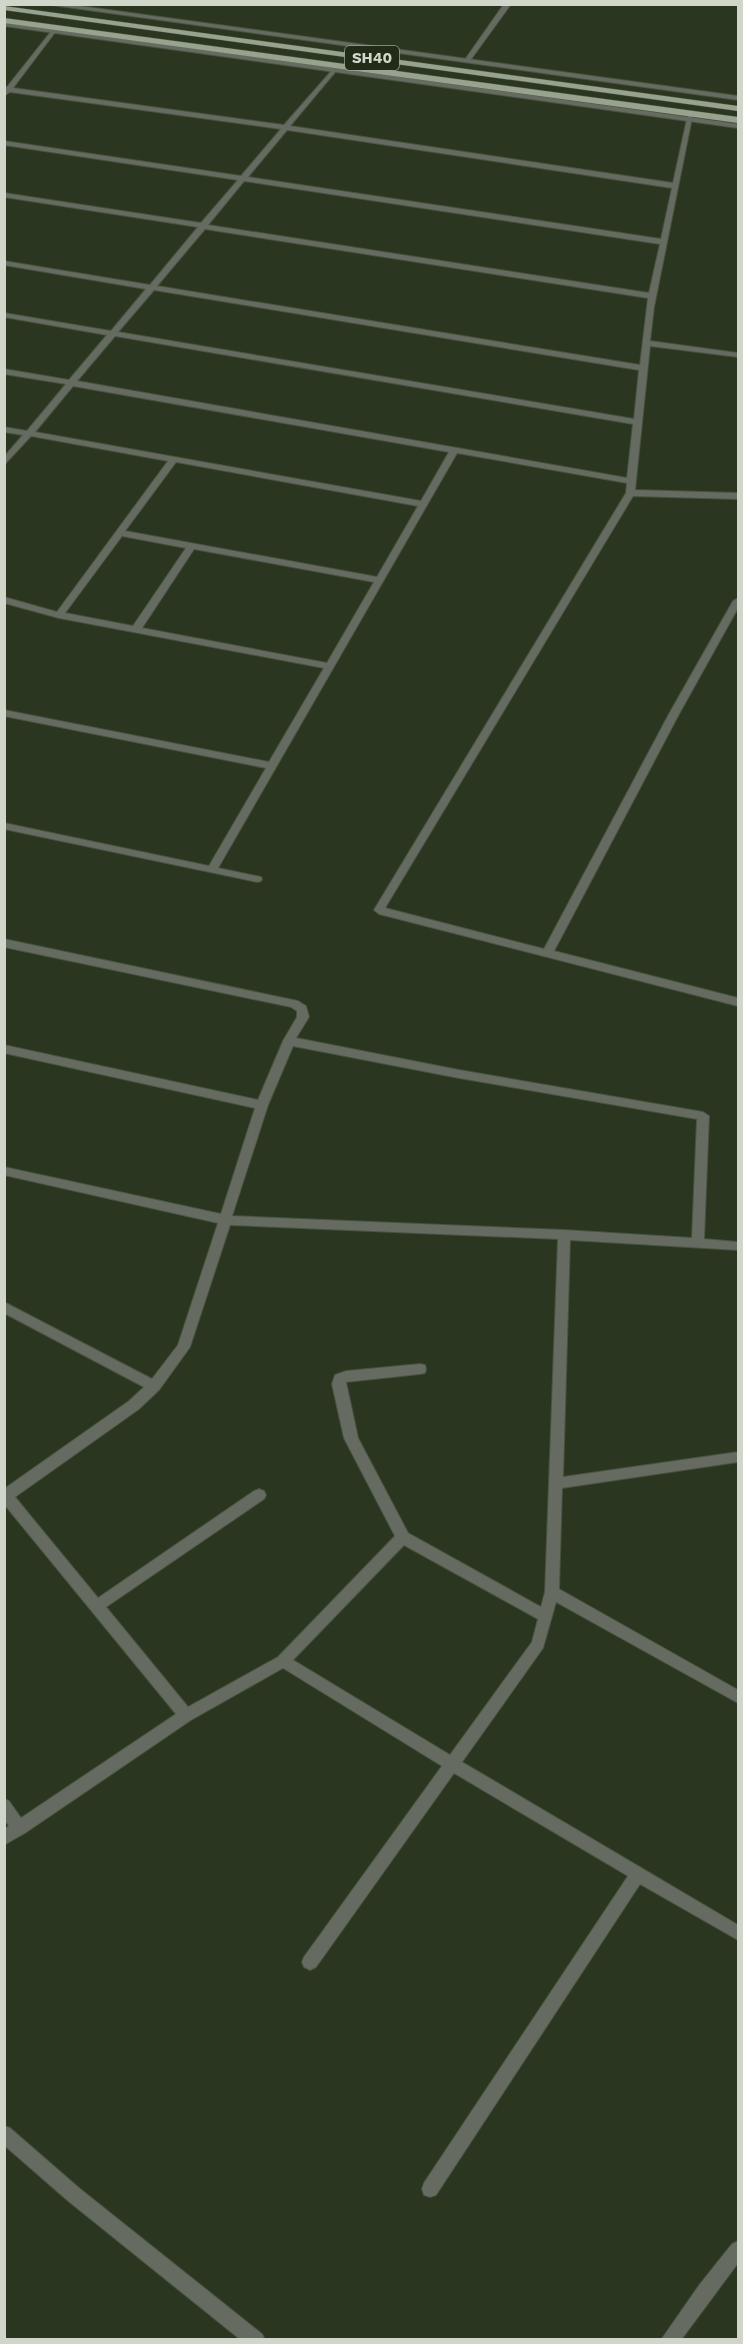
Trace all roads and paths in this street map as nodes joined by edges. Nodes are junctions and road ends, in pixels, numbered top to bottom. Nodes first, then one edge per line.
1 (47, 4) edge
2 (508, 5) edge
3 (70, 6) edge
4 (4, 8) edge
5 (4, 22) edge
6 (53, 31) junction
7 (467, 61) junction
8 (334, 70) junction
9 (539, 71) junction
10 (534, 81) junction
11 (6, 91) edge
12 (726, 96) junction
13 (738, 98) edge
14 (720, 107) junction
15 (738, 109) edge
16 (690, 117) junction
17 (738, 120) edge
18 (738, 126) edge
19 (287, 128) junction
20 (4, 142) edge
21 (244, 179) junction
22 (675, 186) junction
23 (4, 195) edge
24 (204, 226) junction
25 (664, 242) junction
26 (4, 263) edge
27 (152, 288) junction
28 (652, 296) junction
29 (4, 315) edge
30 (113, 333) junction
31 (646, 343) junction
32 (738, 355) edge
33 (644, 368) junction
34 (4, 371) edge
35 (72, 382) junction
36 (638, 422) junction
37 (4, 429) edge
38 (29, 433) junction
39 (455, 449) junction
40 (174, 459) junction
41 (4, 463) edge
42 (632, 481) junction
43 (630, 493) junction
44 (738, 496) edge
45 (423, 504) junction
46 (120, 532) junction
47 (192, 546) junction
48 (379, 580) junction
49 (4, 600) edge
50 (738, 601) edge
51 (60, 615) junction
52 (136, 629) junction
53 (329, 666) junction
54 (4, 713) edge
55 (272, 766) junction
56 (4, 826) edge
57 (212, 870) junction
58 (257, 879) dead end
59 (4, 943) edge
60 (547, 953) junction
61 (738, 1002) edge
62 (289, 1041) junction
63 (4, 1049) edge
64 (262, 1105) junction
65 (4, 1171) edge
66 (225, 1220) junction
67 (564, 1235) junction
68 (698, 1243) junction
69 (738, 1246) edge
70 (4, 1307) edge
71 (420, 1369) dead end
72 (154, 1386) junction
73 (738, 1457) edge
74 (555, 1484) junction
75 (259, 1495) dead end
76 (5, 1497) edge
77 (403, 1537) junction
78 (552, 1592) junction
79 (97, 1606) junction
80 (544, 1616) junction
81 (283, 1661) junction
82 (737, 1694) edge
83 (186, 1715) junction
84 (452, 1764) junction
85 (4, 1806) edge
86 (20, 1828) junction
87 (4, 1838) edge
88 (638, 1874) junction
89 (738, 1933) edge
90 (310, 1962) dead end
91 (4, 2134) edge
92 (430, 2189) dead end
93 (738, 2250) edge
94 (256, 2340) edge
95 (670, 2340) edge

1 - 3 street
2 - 7 street
3 - 7 street
4 - 10 main road, SH40
5 - 6 street
5 - 16 main road, SH40
6 - 8 street
6 - 11 street
7 - 9 street
8 - 16 street
8 - 19 street
9 - 10 main road
9 - 12 street
10 - 14 main road, SH40
11 - 19 street
12 - 13 street
12 - 14 main road
14 - 15 main road, SH40
16 - 17 main road, SH40
16 - 18 street
16 - 22 street
19 - 21 street
19 - 22 street
20 - 21 street
21 - 24 street
21 - 25 street
22 - 25 street
23 - 24 street
24 - 27 street
24 - 28 street
25 - 28 street
26 - 27 street
27 - 30 street
27 - 33 street
28 - 31 street
29 - 30 street
30 - 35 street
30 - 36 street
31 - 32 street
31 - 33 street
33 - 36 street
34 - 35 street
35 - 38 street
35 - 39 street
36 - 42 street
37 - 38 street
38 - 40 street
38 - 41 street
39 - 42 street
39 - 45 street
40 - 45 street
40 - 46 street
42 - 43 street
43 - 44 street
43 - 60 street
45 - 48 street
46 - 47 street
46 - 51 street
47 - 48 street
47 - 52 street
48 - 53 street
49 - 51 street
50 - 60 street
51 - 52 street
52 - 53 street
53 - 55 street
54 - 55 street
55 - 57 street
56 - 57 street
57 - 58 street
59 - 62 street
60 - 61 street
62 - 64 street
62 - 68 street
63 - 64 street
64 - 66 street
65 - 66 street
66 - 67 street
66 - 72 street
67 - 68 street
67 - 74 street
68 - 69 street
70 - 72 street
71 - 77 street
72 - 76 street
73 - 74 street
74 - 78 street
75 - 79 street
76 - 79 street
77 - 80 street
77 - 81 street
78 - 80 street
78 - 82 street
79 - 83 street
80 - 84 street
81 - 83 street
81 - 84 street
83 - 86 street
84 - 88 street
84 - 90 street
85 - 86 street
86 - 87 street
88 - 89 street
88 - 92 street
91 - 94 street
93 - 95 street

